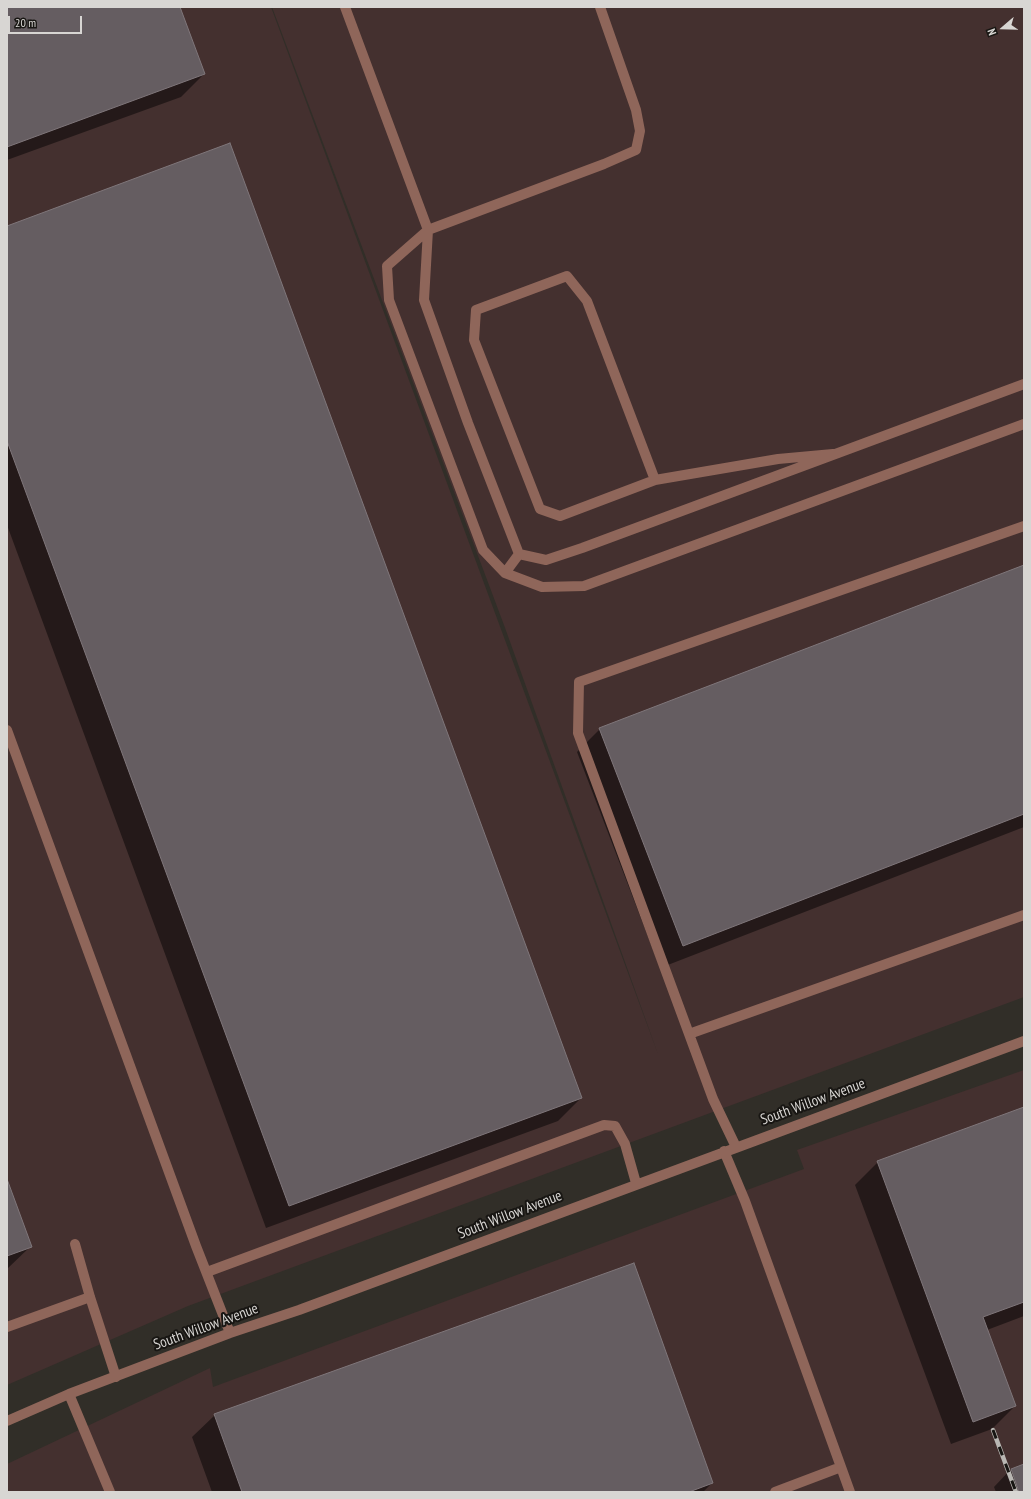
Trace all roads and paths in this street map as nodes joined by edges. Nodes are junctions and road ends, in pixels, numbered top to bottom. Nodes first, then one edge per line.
1 (345, 7) edge
2 (600, 7) edge
3 (428, 230) junction
4 (1024, 384) edge
5 (1024, 424) edge
6 (833, 454) junction
7 (655, 480) junction
8 (1024, 526) edge
9 (519, 554) junction
10 (505, 573) junction
11 (7, 730) edge
12 (1024, 915) edge
13 (689, 1034) junction
14 (1024, 1041) edge
15 (736, 1147) junction
16 (724, 1151) junction
17 (636, 1184) junction
18 (75, 1244) dead end
19 (207, 1272) junction
20 (90, 1296) junction
21 (7, 1327) edge
22 (230, 1333) junction
23 (116, 1377) junction
24 (69, 1394) junction
25 (7, 1421) edge
26 (841, 1467) junction
27 (110, 1492) edge
28 (774, 1492) edge
29 (850, 1492) edge

1 - 3 street
2 - 3 street
3 - 9 street
3 - 10 street
4 - 6 street
5 - 10 street
6 - 7 street
6 - 9 street
7 - 7 street
8 - 13 street
9 - 10 street
11 - 19 street
12 - 13 street
13 - 15 street
14 - 15 street, South Willow Avenue
15 - 16 street, South Willow Avenue
16 - 17 street, South Willow Avenue
16 - 26 street
17 - 19 street
17 - 22 street, South Willow Avenue
18 - 20 street
19 - 22 street
20 - 21 street
20 - 23 street
22 - 23 street, South Willow Avenue
23 - 24 street, South Willow Avenue
24 - 25 street, South Willow Avenue
24 - 27 street
26 - 28 street
26 - 29 street

